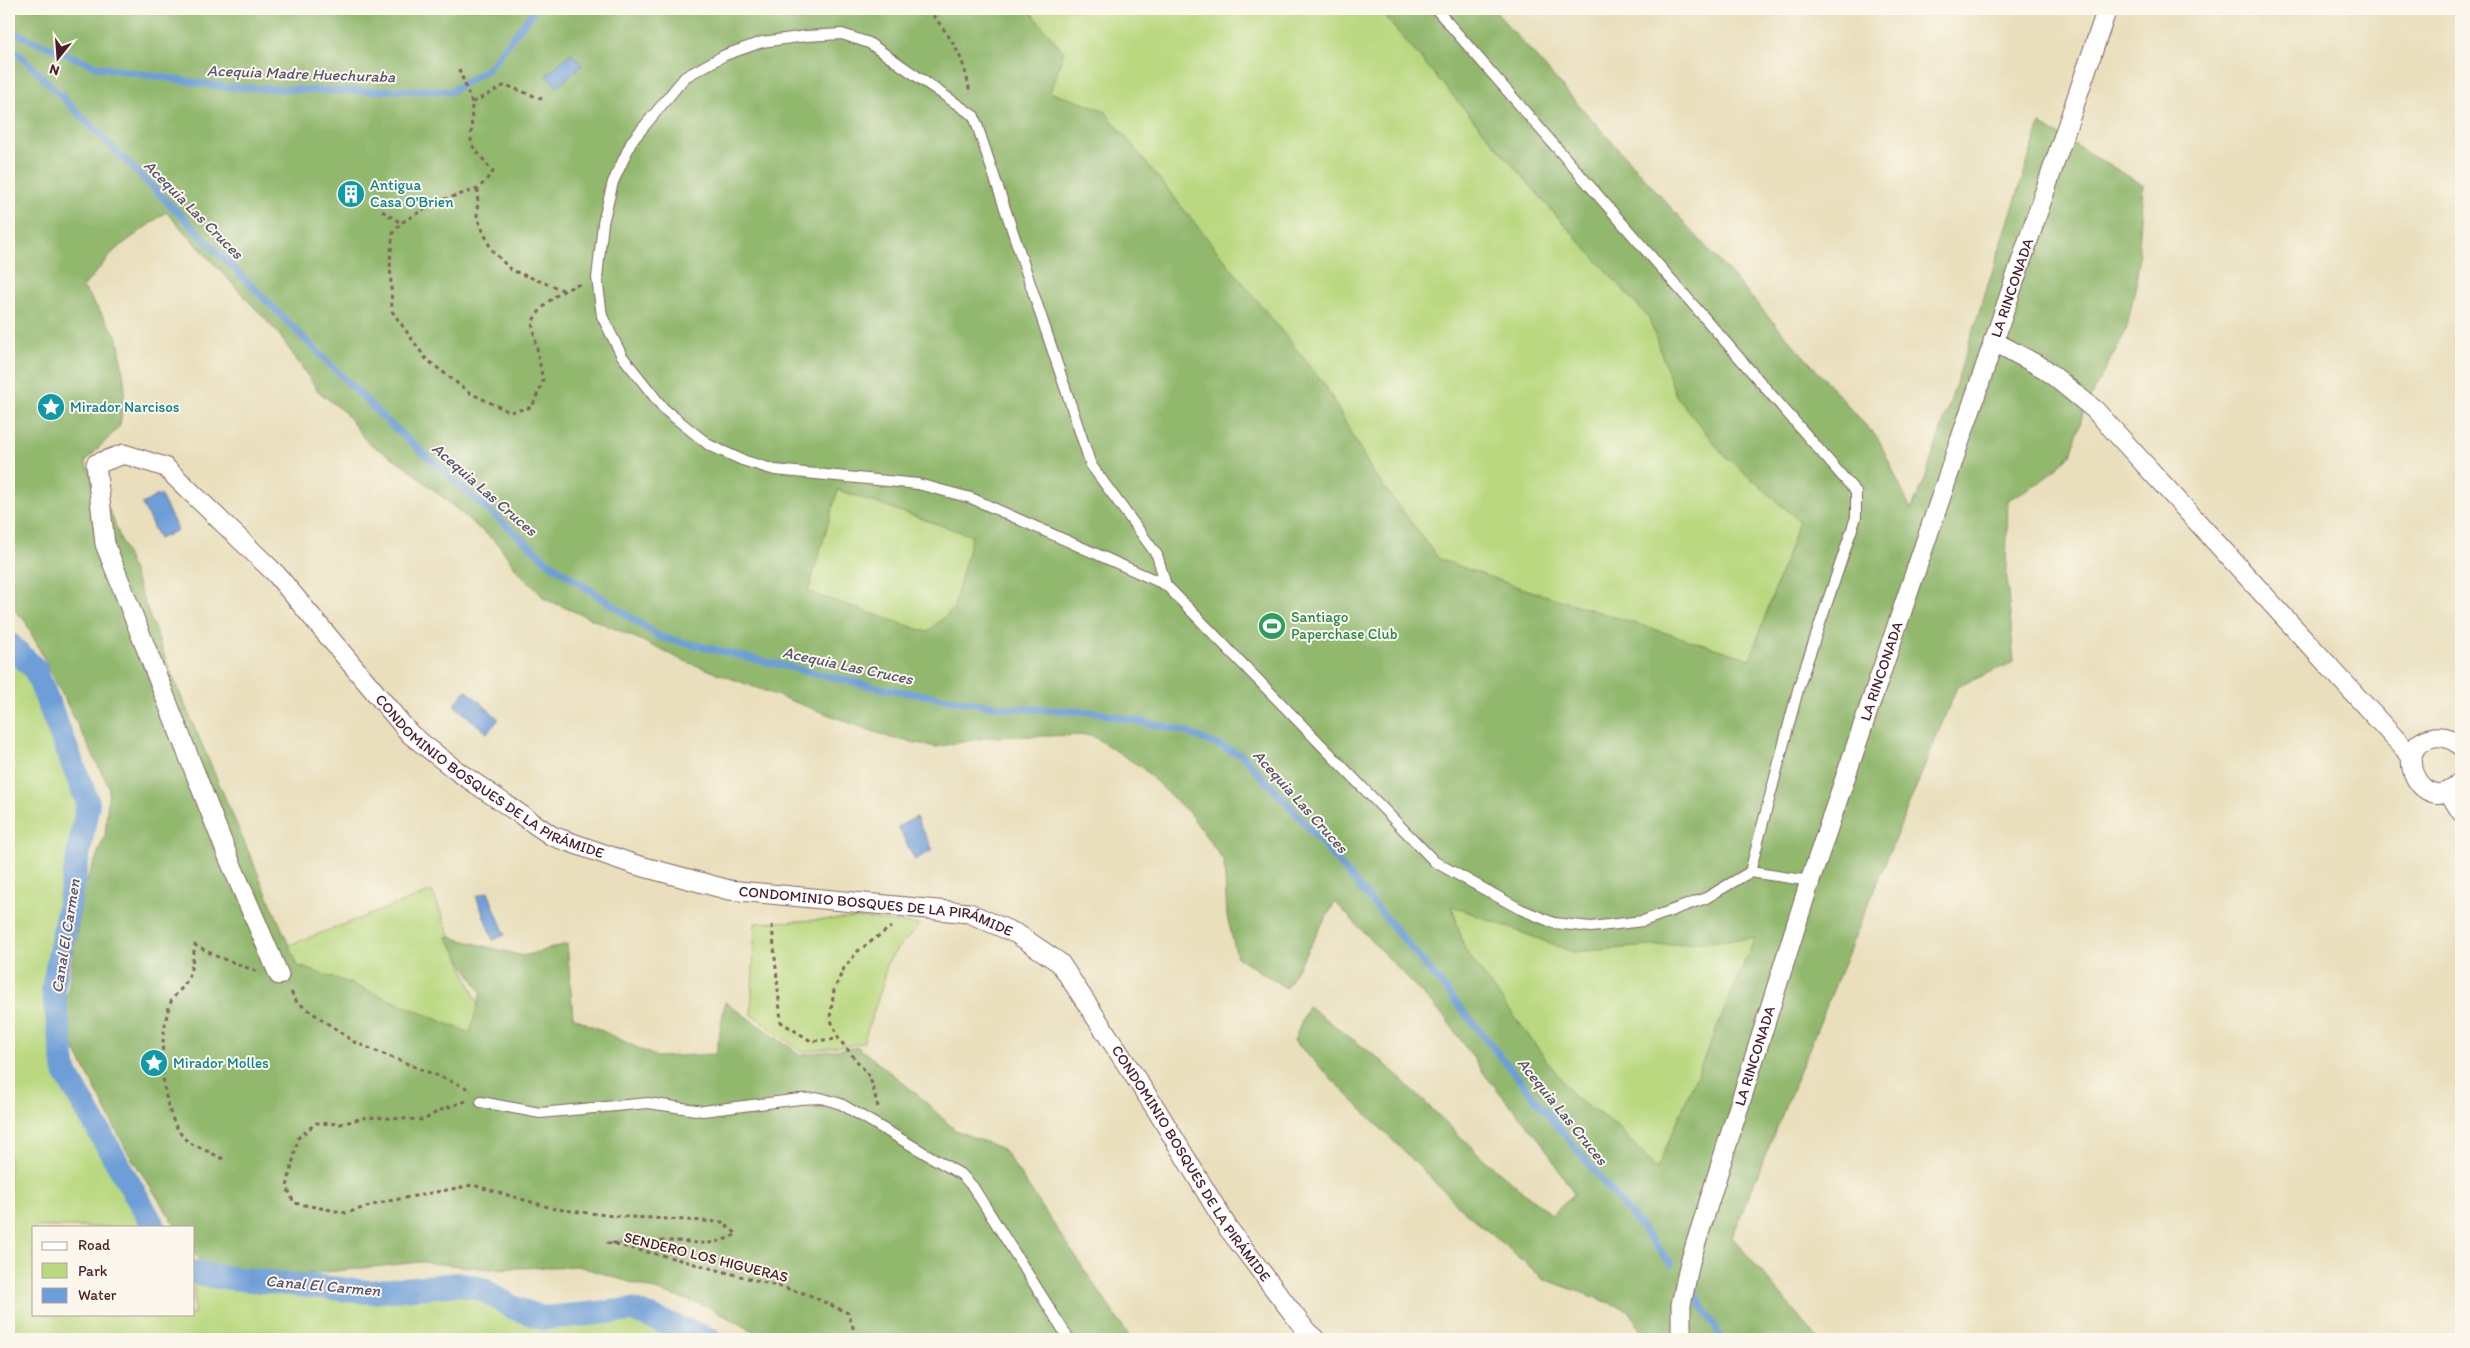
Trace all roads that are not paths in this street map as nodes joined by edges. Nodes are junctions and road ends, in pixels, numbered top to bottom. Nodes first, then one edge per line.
1 (1436, 9) edge
2 (2107, 9) edge
3 (1993, 341) junction
4 (1166, 585) junction
5 (2461, 747) edge
6 (2412, 757) junction
7 (2455, 786) edge
8 (2461, 812) edge
9 (1750, 872) junction
10 (1810, 881) junction
11 (279, 975) road end
12 (480, 1102) road end
13 (1070, 1339) edge
14 (1315, 1339) edge
15 (1681, 1339) edge

1 - 9 lane
2 - 3 street, LA RINCONADA
3 - 6 street
3 - 10 street, LA RINCONADA
4 - 4 lane
4 - 9 lane
5 - 6 street
6 - 7 street
7 - 8 street
9 - 10 lane
10 - 15 street, LA RINCONADA
11 - 14 street, CONDOMINIO BOSQUES DE LA PIRÁMIDE
12 - 13 lane

